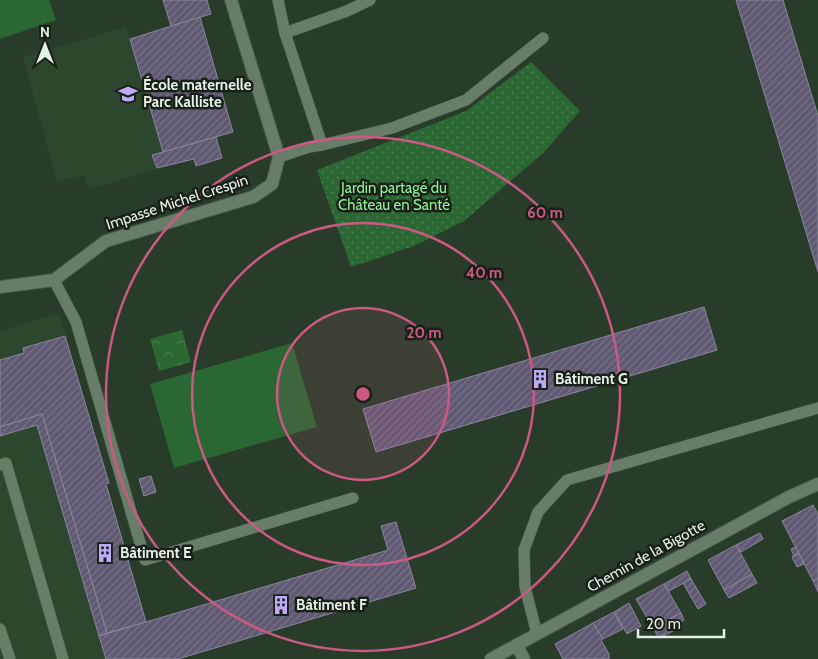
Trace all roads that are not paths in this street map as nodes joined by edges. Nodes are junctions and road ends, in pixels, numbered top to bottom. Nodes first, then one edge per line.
1 (231, 0) edge
2 (278, 0) edge
3 (370, 0) edge
4 (285, 33) junction
5 (543, 38) dead end
6 (322, 145) junction
7 (279, 157) junction
8 (54, 280) junction
9 (0, 287) edge
10 (818, 408) edge
11 (0, 465) edge
12 (818, 484) edge
13 (353, 498) dead end
14 (0, 629) edge
15 (537, 634) junction
16 (517, 646) junction
17 (10, 659) edge
18 (63, 659) edge
19 (491, 659) edge
20 (524, 659) edge

1 - 7 street
2 - 4 lane
3 - 4 lane
4 - 6 lane
5 - 6 lane
6 - 7 lane
7 - 8 street, Impasse Michel Crespin
8 - 9 street, Impasse Michel Crespin
8 - 13 lane
10 - 15 lane
11 - 18 lane
12 - 15 street, Chemin de la Bigotte
14 - 17 lane
15 - 16 street, Chemin de la Bigotte
16 - 19 street, Chemin de la Bigotte
16 - 20 street

